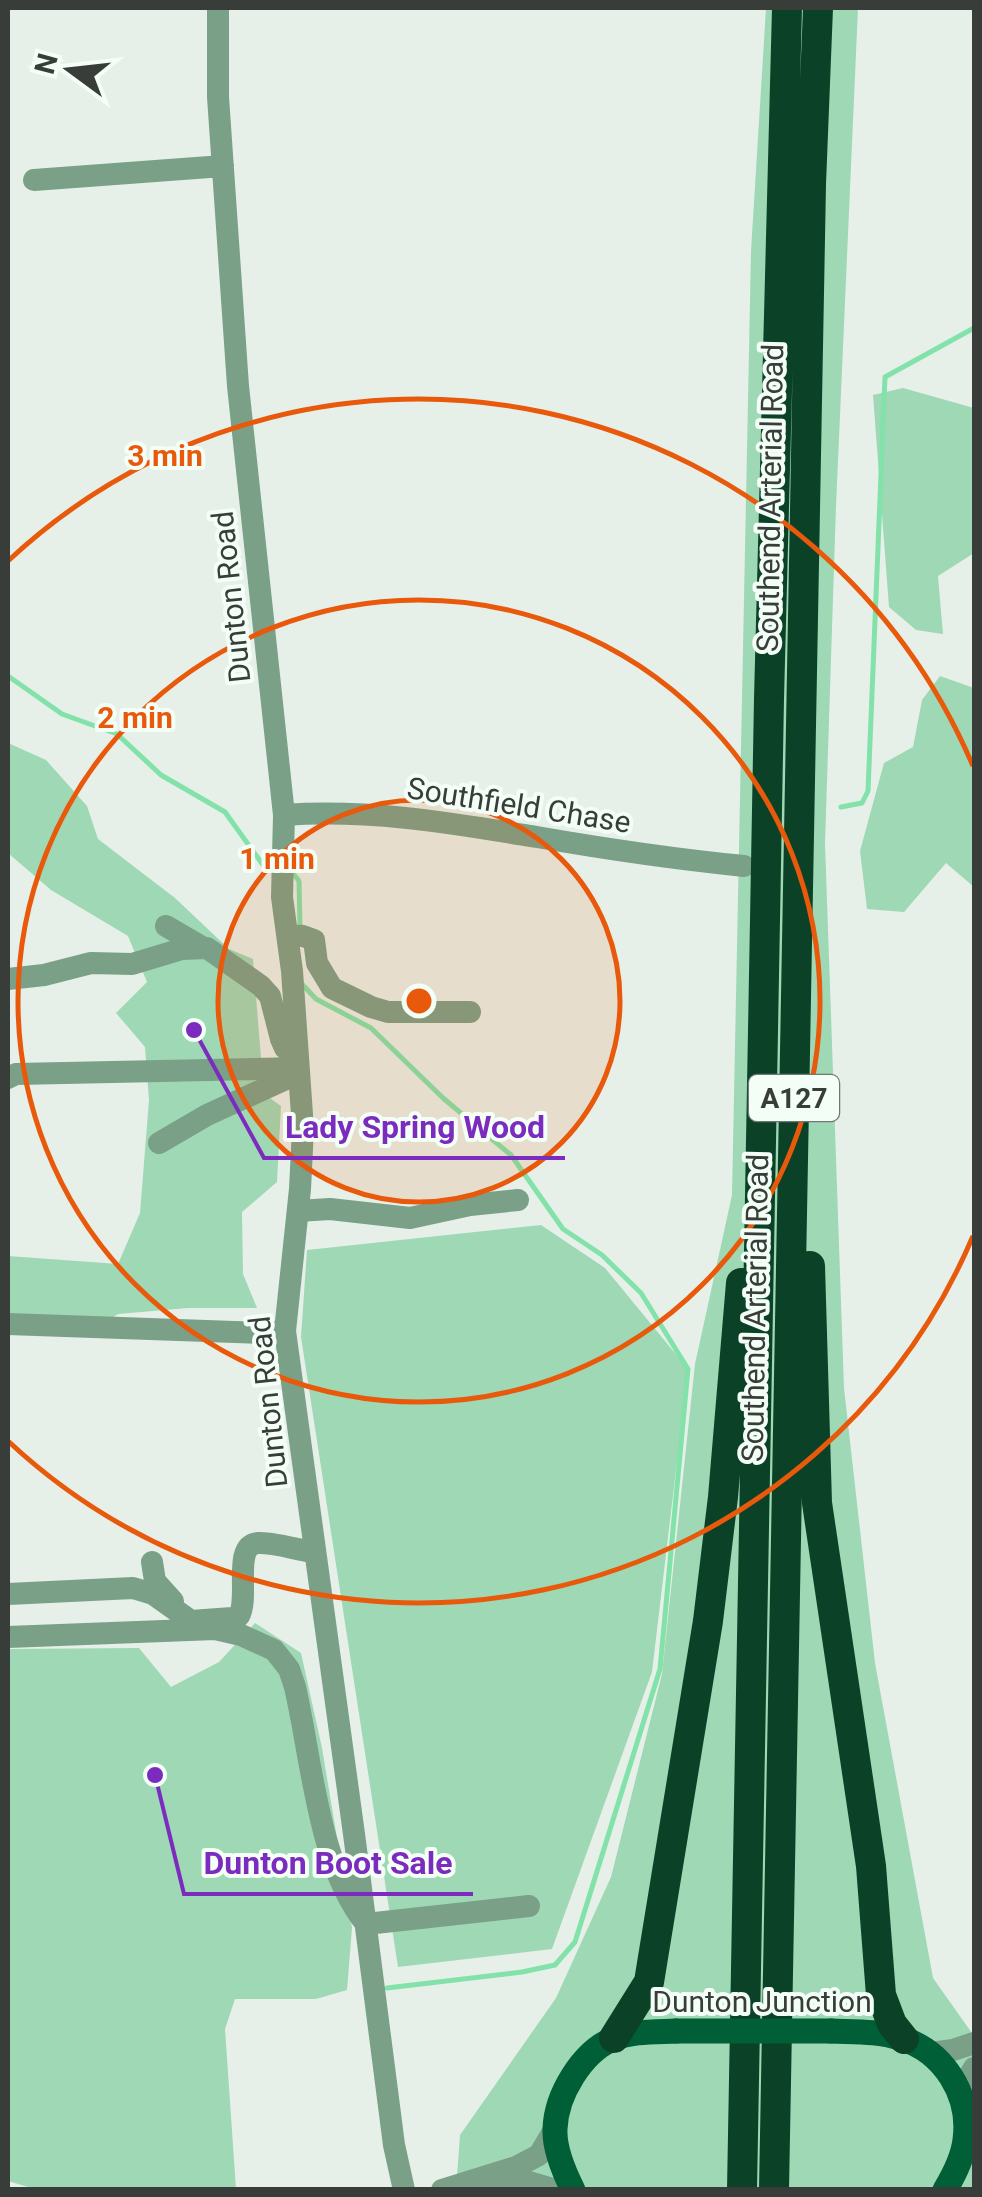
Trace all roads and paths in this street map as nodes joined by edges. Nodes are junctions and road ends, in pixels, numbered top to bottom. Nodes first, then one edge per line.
1 (218, 8) edge
2 (787, 8) edge
3 (818, 8) edge
4 (222, 166) junction
5 (34, 180) dead end
6 (284, 815) junction
7 (755, 867) junction
8 (166, 926) dead end
9 (288, 935) junction
10 (202, 947) junction
11 (796, 968) junction
12 (8, 979) edge
13 (470, 1012) dead end
14 (298, 1063) junction
15 (8, 1078) edge
16 (160, 1143) dead end
17 (518, 1200) dead end
18 (298, 1211) junction
19 (8, 1324) edge
20 (284, 1331) junction
21 (315, 1553) junction
22 (152, 1562) dead end
23 (44, 1592) junction
24 (8, 1594) edge
25 (200, 1621) junction
26 (37, 1635) junction
27 (8, 1637) edge
28 (529, 1906) dead end
29 (366, 1924) junction
30 (614, 2038) junction
31 (974, 2043) edge
32 (917, 2046) junction
33 (974, 2068) edge
34 (966, 2107) edge
35 (555, 2128) junction
36 (476, 2180) junction
37 (404, 2190) edge
38 (442, 2190) edge
39 (556, 2190) edge
40 (572, 2190) edge
41 (742, 2190) edge
42 (774, 2190) edge
43 (944, 2190) edge

1 - 4 street, Dunton Road
2 - 7 highway, Southend Arterial Road / A127
3 - 11 highway, Southend Arterial Road / A127
4 - 5 street
4 - 6 street, Dunton Road
6 - 7 street, Southfield Chase
6 - 9 street, Dunton Road
7 - 30 highway
7 - 41 highway, Southend Arterial Road / A127
8 - 10 street
9 - 13 street
9 - 14 street, Dunton Road
10 - 12 street
10 - 14 street
11 - 32 highway
11 - 42 highway, Southend Arterial Road / A127
14 - 15 street
14 - 16 street
14 - 18 street, Dunton Road
17 - 18 street
18 - 20 street, Dunton Road
19 - 20 street
20 - 21 street, Dunton Road
21 - 25 street
21 - 29 street, Dunton Road
22 - 25 street
23 - 24 street
23 - 25 street
23 - 26 street
26 - 27 street
26 - 29 street
28 - 29 street
29 - 37 street, Dunton Road
30 - 32 main road, Dunton Junction, bridge
30 - 35 main road, Dunton Junction
31 - 32 street
32 - 34 main road
33 - 34 street
34 - 43 main road
35 - 36 street
35 - 40 main road
36 - 38 street
36 - 39 street

